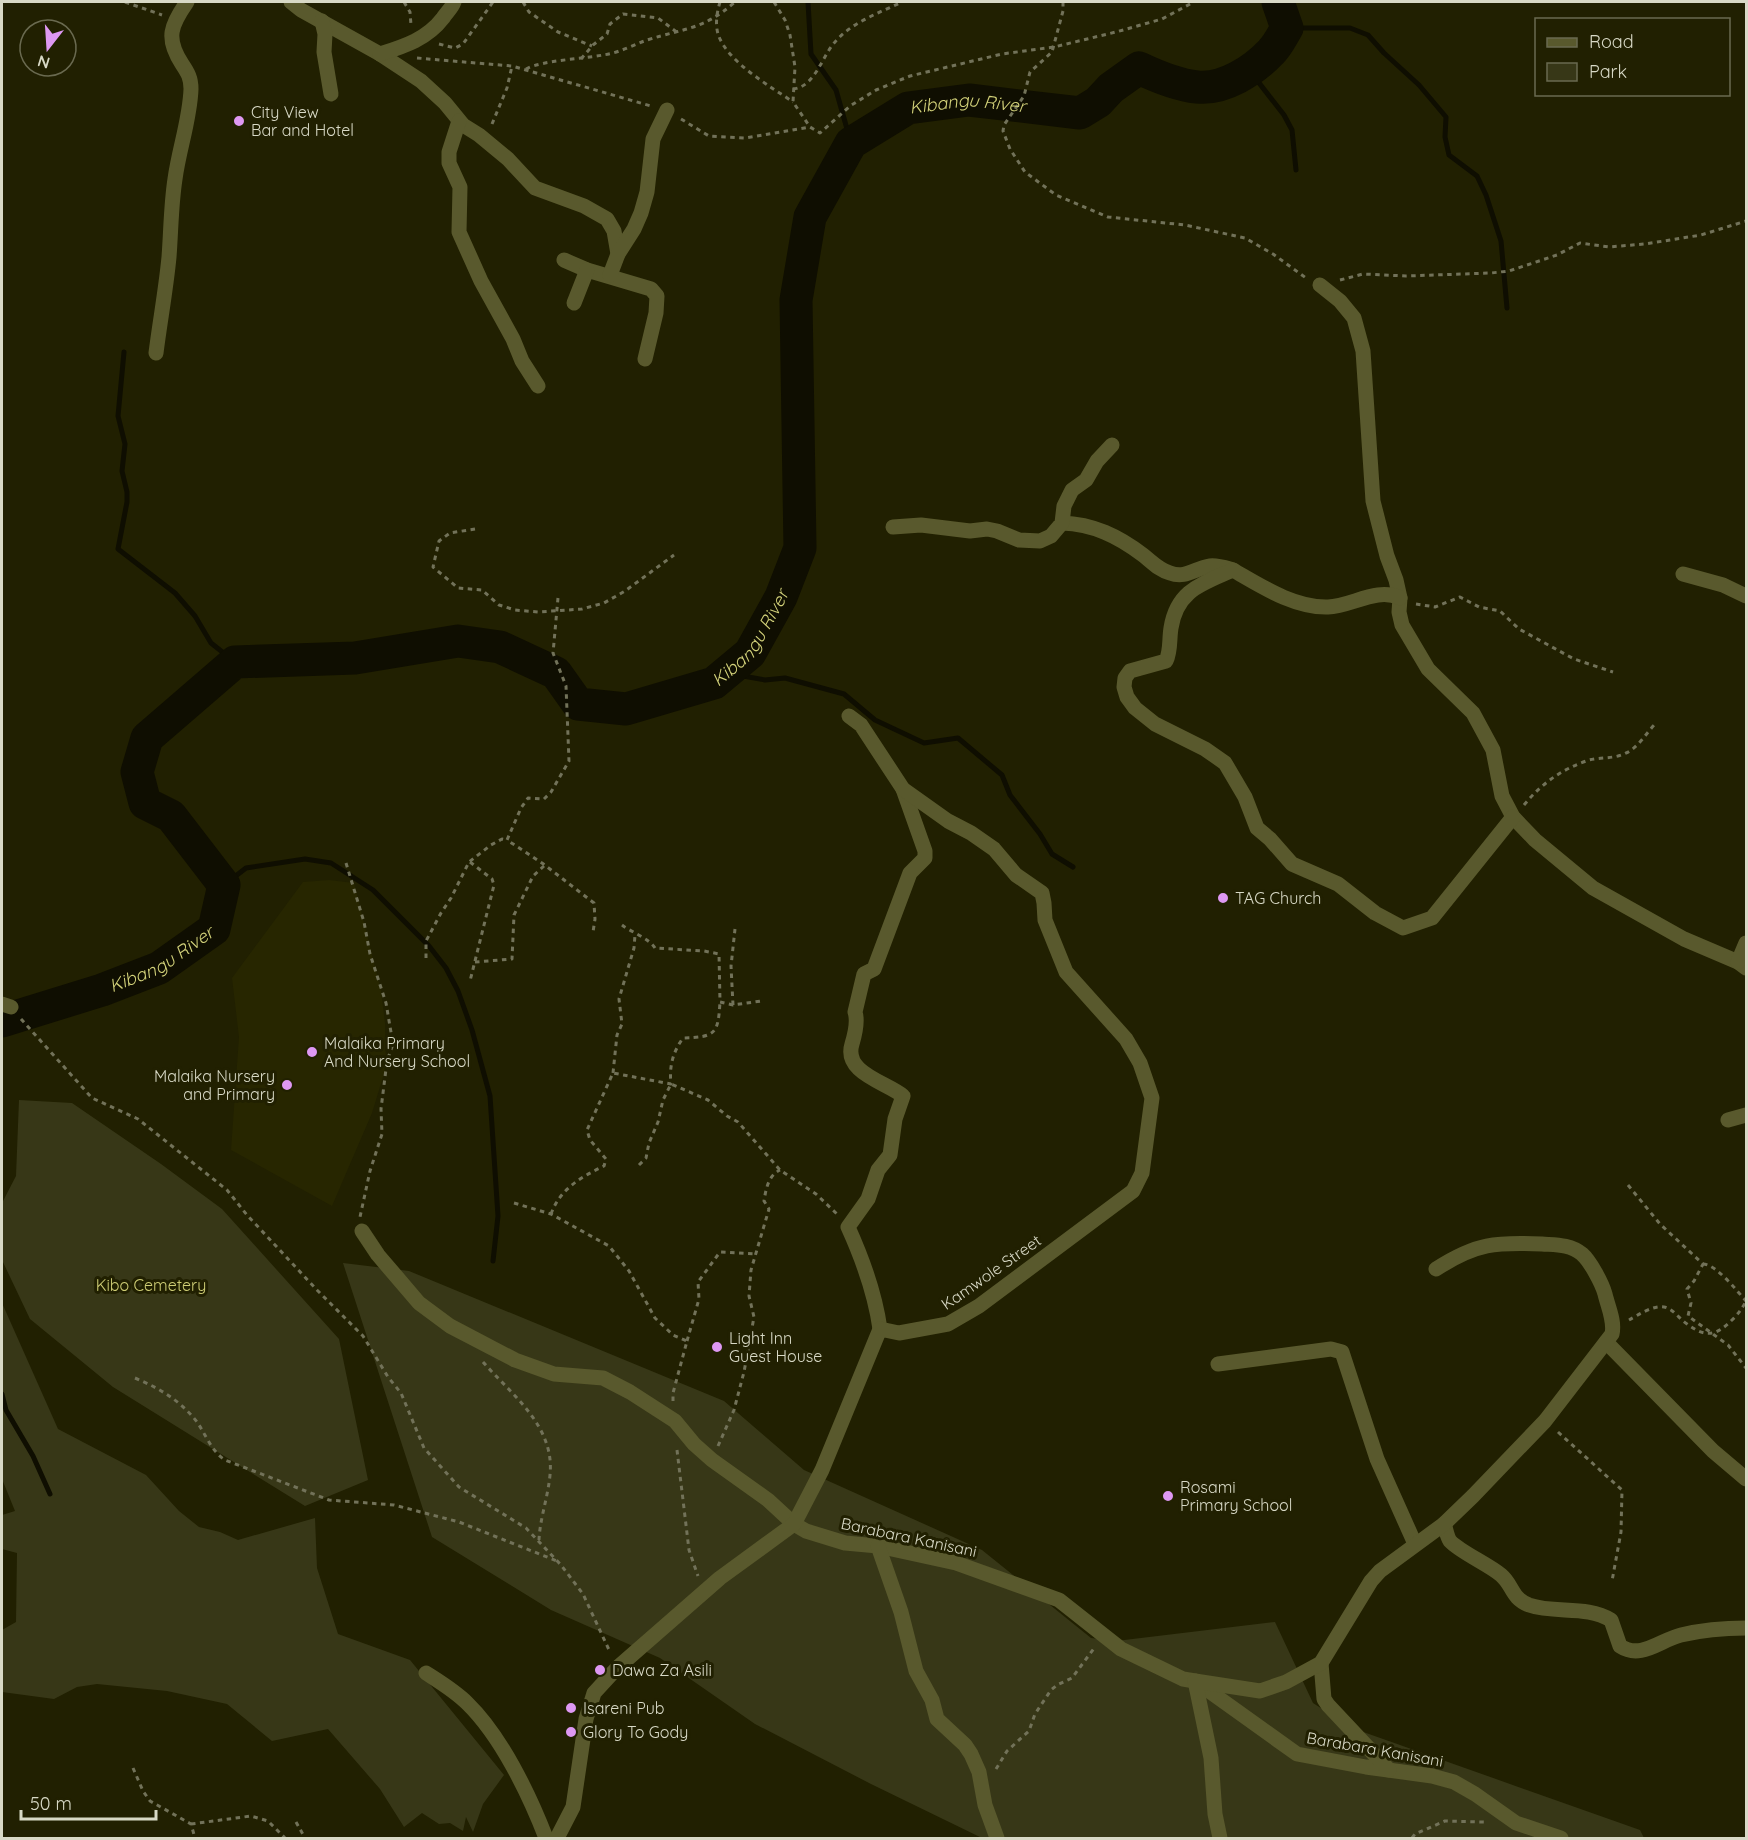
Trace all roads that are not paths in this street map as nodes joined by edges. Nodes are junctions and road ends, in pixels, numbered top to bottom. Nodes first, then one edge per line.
1 (187, 2) edge
2 (291, 2) edge
3 (454, 2) edge
4 (322, 21) junction
5 (380, 54) junction
6 (331, 94) dead end
7 (668, 110) road end
8 (459, 120) junction
9 (618, 254) junction
10 (564, 260) dead end
11 (587, 270) junction
12 (610, 275) junction
13 (1320, 285) road end
14 (574, 303) dead end
15 (156, 353) dead end
16 (645, 359) dead end
17 (538, 386) dead end
18 (1112, 445) dead end
19 (1062, 523) junction
20 (893, 527) dead end
21 (1233, 570) junction
22 (1683, 574) dead end
23 (1746, 596) edge
24 (1400, 598) junction
25 (849, 716) dead end
26 (903, 789) junction
27 (1513, 817) junction
28 (1746, 943) edge
29 (1742, 965) edge
30 (1746, 1115) edge
31 (1728, 1120) dead end
32 (362, 1231) road end
33 (1436, 1269) dead end
34 (880, 1329) junction
35 (1606, 1342) junction
36 (1218, 1364) dead end
37 (1746, 1479) edge
38 (794, 1524) junction
39 (1444, 1524) junction
40 (1415, 1544) junction
41 (878, 1546) junction
42 (1746, 1628) edge
43 (1321, 1663) junction
44 (426, 1673) dead end
45 (1195, 1681) junction
46 (1389, 1770) junction
47 (546, 1839) edge
48 (557, 1839) edge
49 (997, 1839) edge
50 (1220, 1839) edge
51 (1561, 1839) edge

1 - 15 street
2 - 4 street
3 - 5 street
4 - 5 street
4 - 6 street
5 - 8 street
7 - 9 street
8 - 9 street
8 - 17 street
9 - 12 street
10 - 11 street
11 - 12 street
11 - 14 street
12 - 16 street
13 - 24 street
18 - 19 street
19 - 20 street
19 - 21 street
21 - 24 street
21 - 27 street
22 - 23 street
24 - 27 street
25 - 26 street, Kamwole Street
26 - 34 street
26 - 34 street, Kamwole Street
27 - 29 street
28 - 29 street
30 - 31 street
32 - 38 street, Barabara Kanisani
33 - 35 street
34 - 38 street
35 - 37 street
35 - 39 street
36 - 40 street
38 - 41 street, Barabara Kanisani
38 - 48 street
39 - 40 street
39 - 42 street
40 - 43 street
41 - 45 street, Barabara Kanisani
41 - 49 street
43 - 45 street
43 - 46 street
44 - 47 street
45 - 46 street, Barabara Kanisani
45 - 50 street
46 - 51 street, Barabara Kanisani

